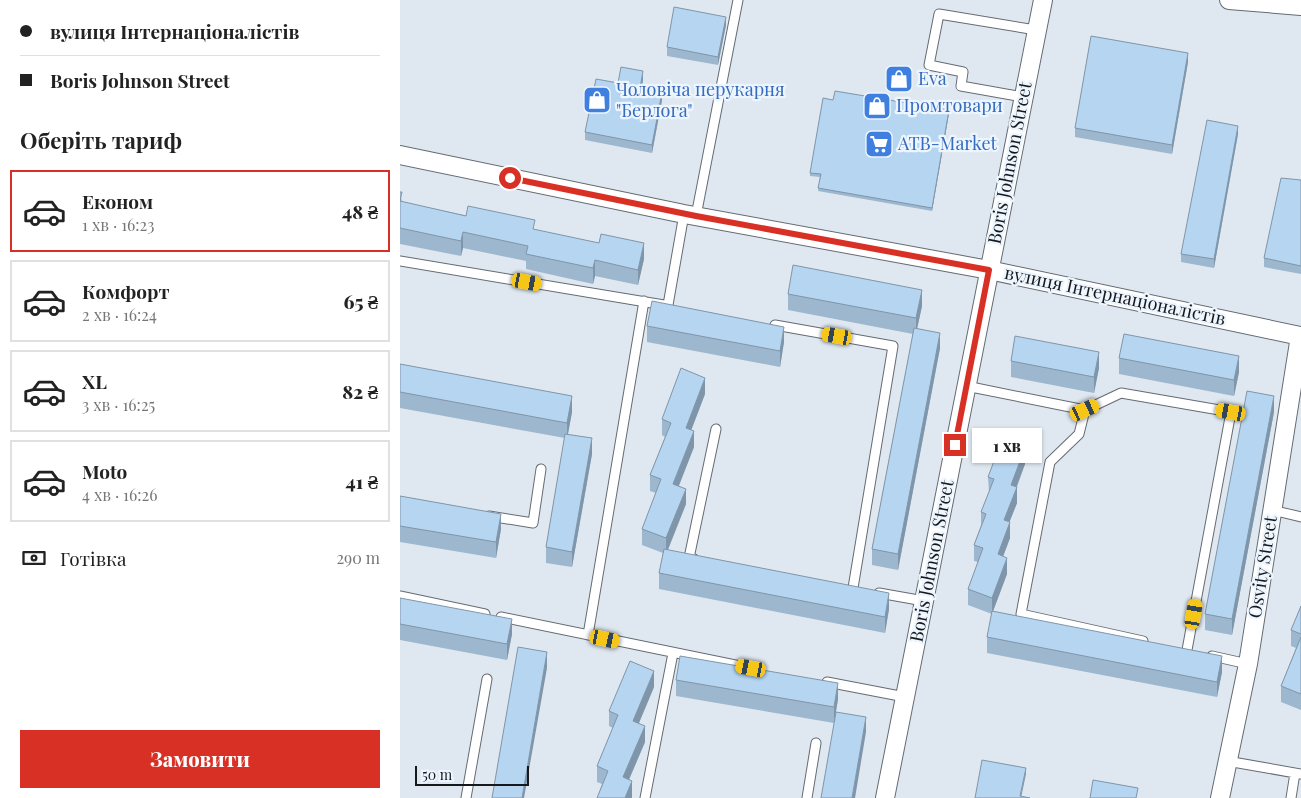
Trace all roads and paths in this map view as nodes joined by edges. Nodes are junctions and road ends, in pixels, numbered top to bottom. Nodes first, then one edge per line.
1 (738, 0) edge
2 (1042, 0) edge
3 (1229, 0) edge
4 (1301, 6) edge
5 (1036, 30) junction
6 (1023, 97) junction
7 (400, 155) edge
8 (690, 215) junction
9 (400, 260) edge
10 (989, 270) junction
11 (644, 301) junction
12 (668, 305) junction
13 (678, 307) edge
14 (766, 323) edge
15 (1300, 336) joint
16 (966, 386) junction
17 (1085, 410) junction
18 (716, 429) dead end
19 (541, 469) dead end
20 (1272, 510) junction
21 (476, 514) edge
22 (1301, 517) edge
23 (708, 562) edge
24 (843, 586) edge
25 (862, 590) junction
26 (400, 596) edge
27 (924, 601) junction
28 (588, 635) junction
29 (1157, 644) edge
30 (1177, 648) edge
31 (1195, 652) junction
32 (673, 653) junction
33 (1248, 664) junction
34 (751, 668) edge
35 (487, 679) dead end
36 (818, 681) edge
37 (905, 697) junction
38 (816, 743) dead end
39 (1228, 761) junction
40 (1298, 774) edge
41 (466, 798) edge
42 (645, 798) edge
43 (808, 798) edge
44 (885, 798) edge
45 (1220, 798) edge
46 (1291, 798) edge

1 - 8 lane
2 - 5 street, Boris Johnson Street
3 - 4 street
5 - 6 street, Boris Johnson Street
5 - 6 lane
6 - 10 street, Boris Johnson Street
7 - 8 street, вулиця Інтернаціоналістів
8 - 10 street, вулиця Інтернаціоналістів
8 - 12 lane
9 - 11 lane
10 - 15 street, вулиця Інтернаціоналістів
10 - 16 street, Boris Johnson Street
11 - 12 lane
11 - 28 lane
12 - 13 lane
14 - 25 lane
15 - 20 street, Osvity Street
16 - 17 lane
16 - 27 street, Boris Johnson Street
17 - 29 lane
17 - 31 lane
18 - 23 lane
19 - 21 lane
20 - 22 lane
20 - 33 street, Osvity Street
24 - 25 lane
25 - 27 lane
26 - 28 lane
27 - 37 street, Boris Johnson Street
28 - 32 lane
30 - 31 lane
31 - 33 lane
32 - 34 lane
32 - 42 lane
33 - 39 street, Osvity Street
35 - 41 lane
36 - 37 lane
37 - 44 street, Boris Johnson Street
38 - 43 lane
39 - 40 lane
39 - 45 street, Osvity Street
40 - 46 lane

